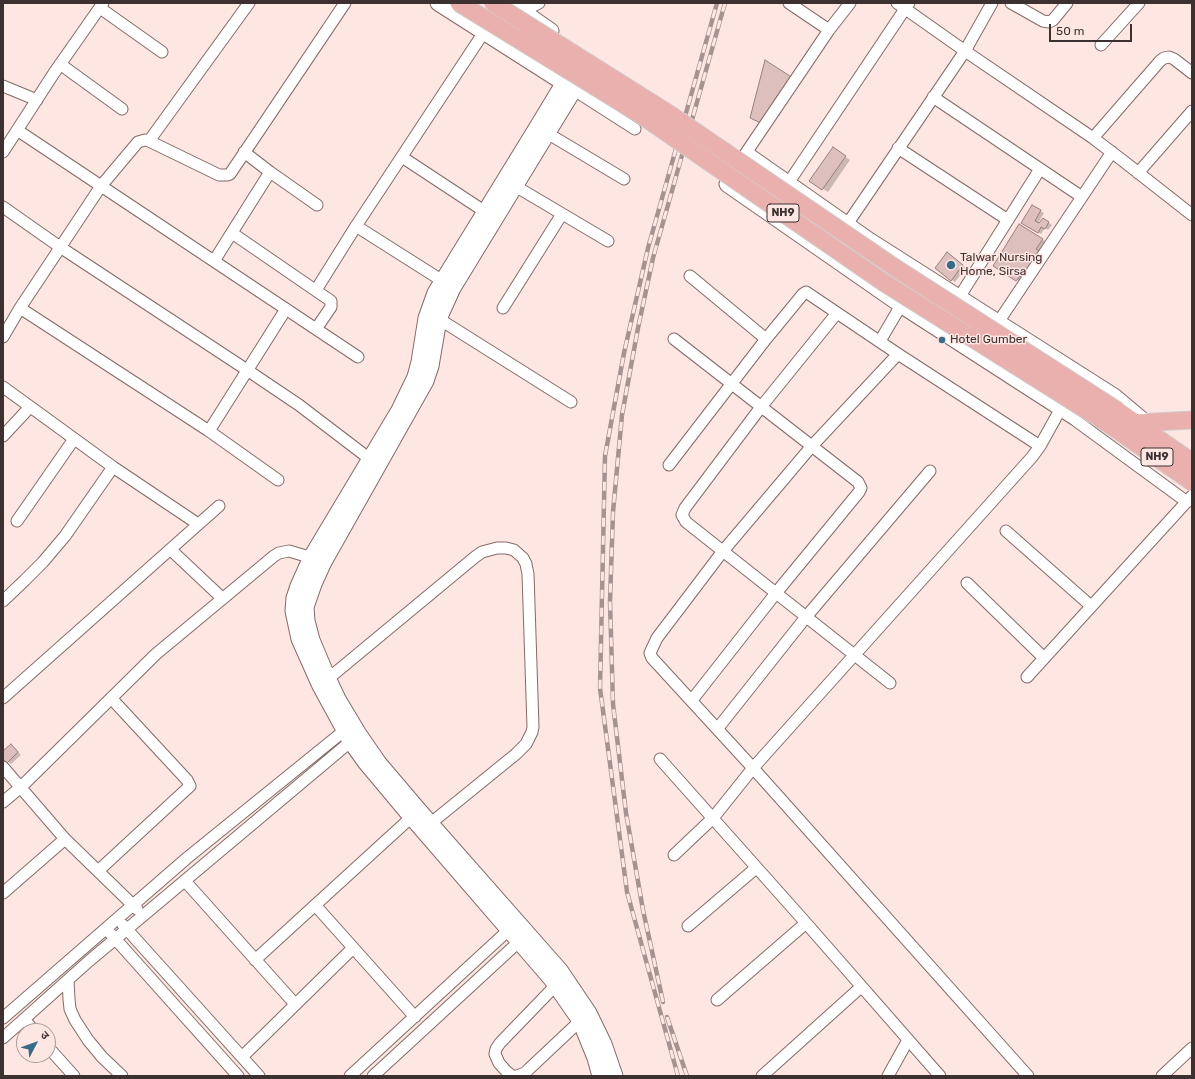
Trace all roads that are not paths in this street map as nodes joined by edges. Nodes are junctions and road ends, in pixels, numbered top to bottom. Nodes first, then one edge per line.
1 (249, 3) edge
2 (345, 3) edge
3 (438, 3) edge
4 (459, 3) edge
5 (493, 3) edge
6 (539, 3) edge
7 (789, 3) edge
8 (850, 3) edge
9 (992, 3) edge
10 (1010, 3) edge
11 (1067, 3) edge
12 (1139, 3) edge
13 (101, 5) edge
14 (904, 5) edge
15 (517, 7) edge
16 (829, 30) junction
17 (484, 32) junction
18 (1101, 45) dead end
19 (965, 51) junction
20 (162, 52) dead end
21 (60, 64) junction
22 (1192, 73) edge
23 (3, 86) edge
24 (568, 86) junction
25 (933, 97) junction
26 (36, 100) junction
27 (122, 109) dead end
28 (1192, 111) edge
29 (635, 129) dead end
30 (17, 130) junction
31 (542, 130) junction
32 (1093, 138) junction
33 (149, 141) junction
34 (898, 148) junction
35 (3, 152) edge
36 (244, 152) junction
37 (747, 152) junction
38 (1112, 152) junction
39 (402, 157) junction
40 (1040, 169) junction
41 (270, 172) junction
42 (1138, 173) junction
43 (624, 179) dead end
44 (789, 182) junction
45 (510, 183) junction
46 (101, 186) junction
47 (1082, 197) junction
48 (317, 205) dead end
49 (3, 207) edge
50 (1190, 210) edge
51 (562, 214) junction
52 (491, 215) junction
53 (1008, 220) junction
54 (848, 223) junction
55 (356, 226) junction
56 (232, 233) junction
57 (608, 241) dead end
58 (60, 248) junction
59 (214, 261) junction
60 (690, 276) dead end
61 (448, 284) junction
62 (316, 290) junction
63 (960, 296) junction
64 (900, 307) junction
65 (20, 308) junction
66 (503, 308) dead end
67 (286, 309) junction
68 (837, 313) junction
69 (439, 319) junction
70 (999, 320) junction
71 (316, 329) junction
72 (3, 337) edge
73 (674, 339) dead end
74 (766, 339) junction
75 (880, 341) junction
76 (898, 354) junction
77 (358, 357) dead end
78 (247, 370) junction
79 (731, 384) junction
80 (3, 388) edge
81 (571, 402) dead end
82 (30, 407) junction
83 (761, 407) junction
84 (1060, 410) junction
85 (1112, 417) junction
86 (1192, 420) edge
87 (1142, 422) junction
88 (209, 431) junction
89 (3, 436) edge
90 (74, 439) junction
91 (1040, 446) junction
92 (811, 447) junction
93 (374, 462) junction
94 (1192, 462) edge
95 (669, 465) dead end
96 (113, 467) junction
97 (930, 471) dead end
98 (278, 480) dead end
99 (1192, 482) edge
100 (1189, 499) edge
101 (219, 506) dead end
102 (17, 521) dead end
103 (198, 524) junction
104 (1006, 531) dead end
105 (171, 550) junction
106 (723, 551) junction
107 (318, 560) junction
108 (967, 583) dead end
109 (776, 593) junction
110 (222, 598) junction
111 (3, 601) edge
112 (1091, 606) junction
113 (806, 617) junction
114 (855, 656) junction
115 (1044, 658) junction
116 (1027, 677) dead end
117 (324, 682) junction
118 (890, 683) dead end
119 (3, 698) edge
120 (111, 698) junction
121 (692, 700) junction
122 (718, 728) junction
123 (352, 732) junction
124 (660, 759) dead end
125 (3, 768) edge
126 (754, 768) junction
127 (20, 787) junction
128 (3, 802) edge
129 (415, 814) junction
130 (713, 818) junction
131 (431, 823) junction
132 (65, 839) junction
133 (674, 856) dead end
134 (756, 868) junction
135 (98, 871) junction
136 (184, 881) junction
137 (3, 893) edge
138 (133, 905) junction
139 (315, 905) junction
140 (144, 915) junction
141 (117, 918) junction
142 (806, 923) junction
143 (513, 926) junction
144 (688, 926) dead end
145 (106, 928) junction
146 (127, 929) junction
147 (523, 938) junction
148 (115, 939) junction
149 (353, 948) junction
150 (255, 960) junction
151 (68, 980) junction
152 (556, 985) junction
153 (861, 987) junction
154 (717, 1000) dead end
155 (295, 1004) junction
156 (415, 1017) junction
157 (3, 1018) edge
158 (24, 1019) junction
159 (580, 1021) junction
160 (27, 1023) edge
161 (3, 1038) edge
162 (908, 1040) junction
163 (1192, 1048) edge
164 (56, 1056) edge
165 (242, 1057) junction
166 (74, 1076) edge
167 (122, 1076) edge
168 (238, 1076) edge
169 (259, 1076) edge
170 (350, 1076) edge
171 (373, 1076) edge
172 (516, 1076) edge
173 (600, 1076) edge
174 (615, 1076) edge
175 (762, 1076) edge
176 (888, 1076) edge
177 (940, 1076) edge
178 (1028, 1076) edge
179 (1162, 1076) edge

1 - 33 street
2 - 36 street
3 - 17 street
4 - 85 main road, NH9, bridge
5 - 85 main road, NH9, bridge
6 - 15 street
7 - 16 street
8 - 16 street
9 - 19 street
10 - 11 street
12 - 18 street
13 - 20 street
13 - 21 street
14 - 19 street
14 - 44 street
15 - 24 street
16 - 37 street
17 - 24 street
17 - 39 street
19 - 25 street
19 - 32 street
21 - 26 street
21 - 27 street
22 - 32 street
23 - 26 street
24 - 29 street
24 - 31 street
25 - 34 street
25 - 40 street
26 - 30 street
28 - 42 street
30 - 35 street
30 - 46 street
31 - 43 street
31 - 45 street
32 - 38 street
33 - 36 street
33 - 46 street
34 - 53 street
34 - 54 street
36 - 41 street
37 - 44 street
37 - 64 street
38 - 42 street
38 - 47 street
39 - 52 street
39 - 55 street
40 - 47 street
40 - 53 street
41 - 48 street
41 - 56 street
42 - 50 street
44 - 54 street
45 - 51 street
45 - 52 street
46 - 58 street
46 - 59 street
47 - 70 street
49 - 58 street
51 - 57 street
51 - 66 street
52 - 61 street
53 - 63 street
54 - 63 street
55 - 61 street
55 - 62 street
56 - 59 street
56 - 62 street
58 - 65 street
58 - 78 street
59 - 67 street
60 - 74 street
61 - 69 street
61 - 93 street
62 - 71 street
63 - 70 street
64 - 75 street
64 - 84 street
65 - 72 street
65 - 88 street
67 - 71 street
67 - 78 street
68 - 74 street
68 - 75 street
68 - 83 street
69 - 81 street
69 - 93 street
70 - 87 street
71 - 77 street
73 - 79 street
74 - 79 street
75 - 76 street
76 - 91 street
76 - 92 street
78 - 88 street
78 - 93 street
79 - 83 street
79 - 95 street
80 - 82 street
82 - 89 street
82 - 90 street
83 - 92 street
83 - 106 street
84 - 91 street
84 - 100 street
85 - 87 main road, NH9
85 - 99 main road, NH9
86 - 87 main road
87 - 94 main road, NH9
88 - 98 street
90 - 96 street
90 - 102 street
91 - 114 street
92 - 106 street
92 - 109 street
93 - 107 street
96 - 103 street
96 - 111 street
97 - 113 street
100 - 112 street
101 - 103 street
103 - 105 street
104 - 112 street
105 - 110 street
105 - 119 street
106 - 109 street
106 - 121 street
107 - 110 street
107 - 117 street
108 - 115 street
109 - 113 street
109 - 121 street
110 - 120 street
112 - 115 street
113 - 114 street
113 - 122 street
114 - 118 street
114 - 126 street
115 - 116 street
117 - 123 street
117 - 131 street
120 - 127 street
120 - 135 street
121 - 122 street
122 - 126 street
123 - 129 street
123 - 136 street
123 - 138 street
124 - 130 street
125 - 127 street
126 - 130 street
126 - 178 street
127 - 128 street
127 - 132 street
129 - 131 street
129 - 139 street
129 - 143 street
130 - 133 street
130 - 134 street
131 - 143 street
132 - 135 street
132 - 137 street
134 - 142 street
134 - 144 street
135 - 138 street
136 - 140 street
136 - 150 street
138 - 140 street
138 - 141 street
139 - 149 street
139 - 150 street
140 - 146 street
141 - 145 street
141 - 146 street
142 - 153 street
142 - 154 street
143 - 147 street
143 - 156 street
145 - 148 street
145 - 157 street
146 - 148 street
146 - 165 street
147 - 152 street
147 - 171 street
147 - 174 street
148 - 151 street
148 - 168 street
149 - 155 street
149 - 156 street
150 - 155 street
151 - 158 street
151 - 167 street
152 - 159 street
152 - 172 street
153 - 162 street
153 - 175 street
155 - 165 street
156 - 170 street
158 - 160 street
158 - 161 street
159 - 172 street
159 - 173 street
162 - 176 street
162 - 177 street
163 - 179 street
164 - 166 street
165 - 169 street

